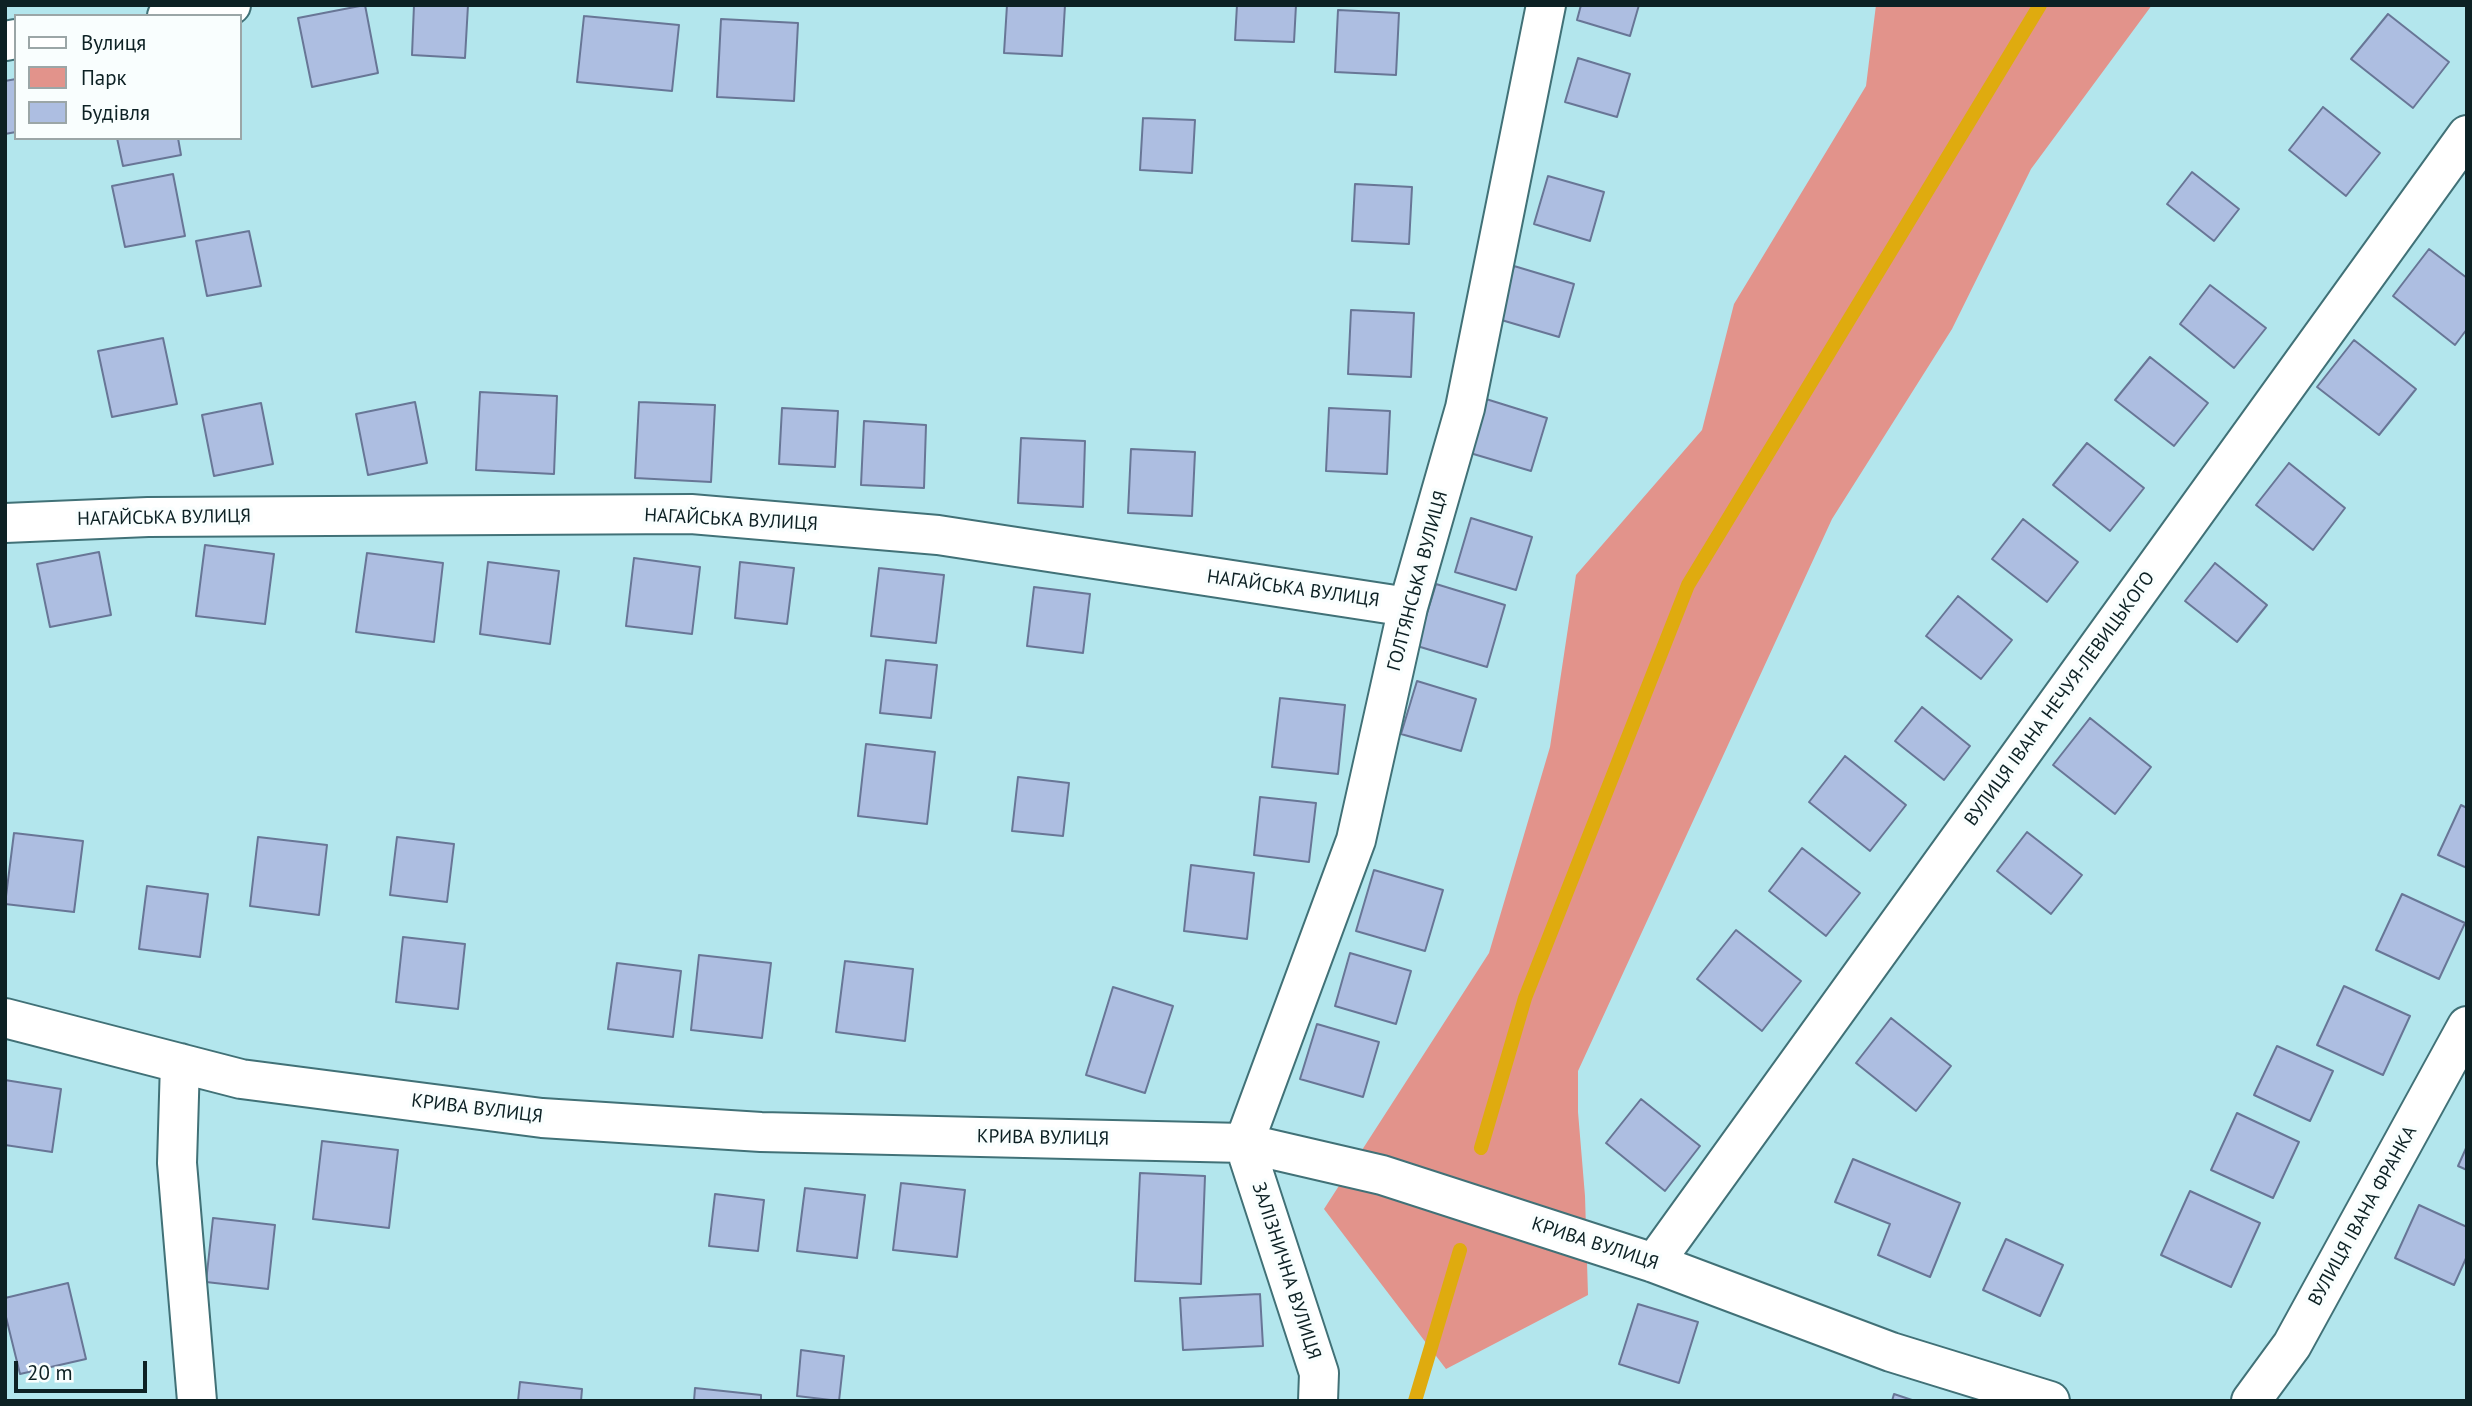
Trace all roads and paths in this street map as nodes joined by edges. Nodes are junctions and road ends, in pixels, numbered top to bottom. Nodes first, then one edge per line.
1 (231, 5) edge
2 (1546, 5) edge
3 (179, 14) edge
4 (2467, 135) edge
5 (5, 523) edge
6 (1408, 607) junction
7 (5, 1018) edge
8 (2467, 1026) edge
9 (180, 1063) junction
10 (1244, 1143) junction
11 (1654, 1263) junction
12 (197, 1401) edge
13 (1318, 1401) edge
14 (2050, 1401) edge
15 (2250, 1401) edge

1 - 3 street
2 - 6 street, ГОЛТЯНСЬКА ВУЛИЦЯ
4 - 11 street, ВУЛИЦЯ ІВАНА НЕЧУЯ-ЛЕВИЦЬКОГО
5 - 6 street, НАГАЙСЬКА ВУЛИЦЯ
6 - 10 street, ГОЛТЯНСЬКА ВУЛИЦЯ
7 - 9 street, КРИВА ВУЛИЦЯ
8 - 15 street, ВУЛИЦЯ ІВАНА ФРАНКА
9 - 10 street, КРИВА ВУЛИЦЯ
9 - 12 street
10 - 11 street, КРИВА ВУЛИЦЯ
10 - 13 street, ЗАЛІЗНИЧНА ВУЛИЦЯ
11 - 14 street, КРИВА ВУЛИЦЯ

